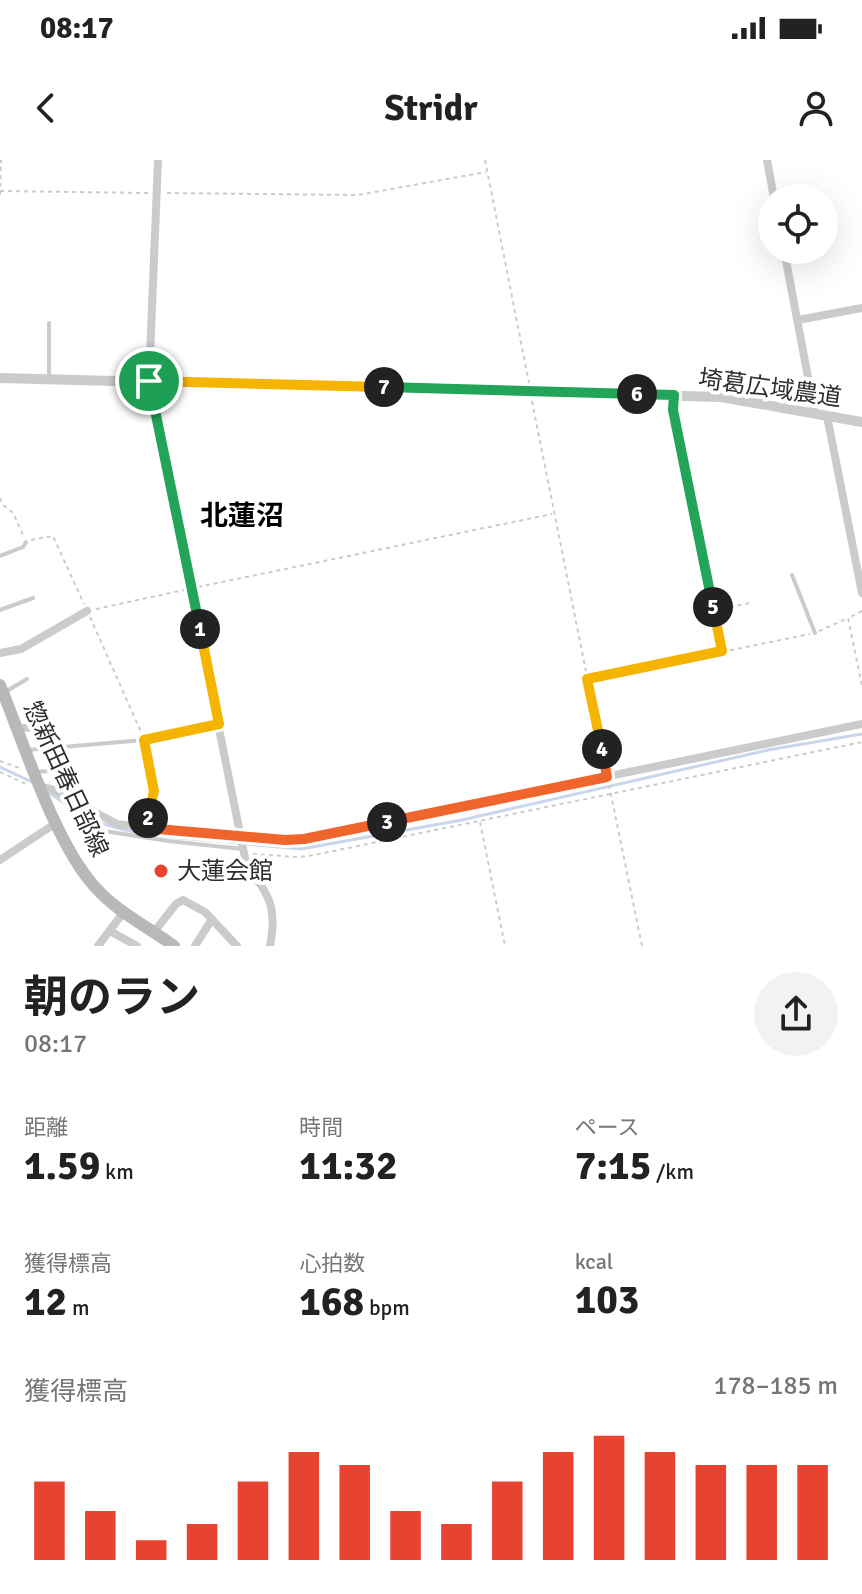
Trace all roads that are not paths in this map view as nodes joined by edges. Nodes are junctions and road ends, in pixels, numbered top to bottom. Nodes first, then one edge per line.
1 (158, 160) edge
2 (767, 160) edge
3 (771, 184) edge
4 (787, 264) edge
5 (862, 308) edge
6 (798, 320) junction
7 (49, 323) dead end
8 (0, 378) edge
9 (49, 379) junction
10 (149, 381) junction
11 (815, 414) junction
12 (827, 416) junction
13 (862, 422) edge
14 (26, 542) road end
15 (0, 556) edge
16 (792, 575) dead end
17 (860, 575) edge
18 (862, 593) edge
19 (33, 598) dead end
20 (0, 610) edge
21 (87, 611) road end
22 (815, 633) road end
23 (0, 653) edge
24 (27, 679) dead end
25 (2, 689) edge
26 (862, 724) edge
27 (17, 728) junction
28 (144, 740) road end
29 (54, 748) junction
30 (26, 750) junction
31 (61, 770) dead end
32 (41, 785) junction
33 (56, 823) junction
34 (104, 831) dead end
35 (242, 835) junction
36 (244, 851) junction
37 (0, 860) edge
38 (123, 913) junction
39 (212, 919) junction
40 (110, 931) junction
41 (154, 932) junction
42 (98, 946) edge
43 (137, 946) edge
44 (174, 946) edge
45 (195, 946) edge
46 (237, 946) edge
47 (270, 946) edge

1 - 10 street
2 - 3 street
4 - 6 street
5 - 6 street
6 - 11 street
7 - 9 lane
8 - 9 street, 埼葛広域農道
9 - 10 street, 埼葛広域農道
10 - 11 street, 埼葛広域農道
10 - 35 street
11 - 12 street, 埼葛広域農道
12 - 13 street, 埼葛広域農道
12 - 17 street
14 - 15 lane
16 - 22 lane
17 - 18 street
19 - 20 lane
21 - 23 street
24 - 25 lane
25 - 27 main road, 惣新田春日部線
26 - 35 street
27 - 29 street
27 - 30 main road, 惣新田春日部線
28 - 29 lane
29 - 30 lane
30 - 32 main road, 惣新田春日部線
31 - 32 lane
32 - 33 main road, 惣新田春日部線
32 - 35 street
33 - 37 street
33 - 38 main road, 惣新田春日部線
34 - 36 lane
35 - 36 street
36 - 47 street
38 - 40 street
38 - 41 main road, 惣新田春日部線
39 - 41 street
39 - 45 street
39 - 46 street
40 - 42 street
40 - 43 street
41 - 44 main road, 惣新田春日部線

